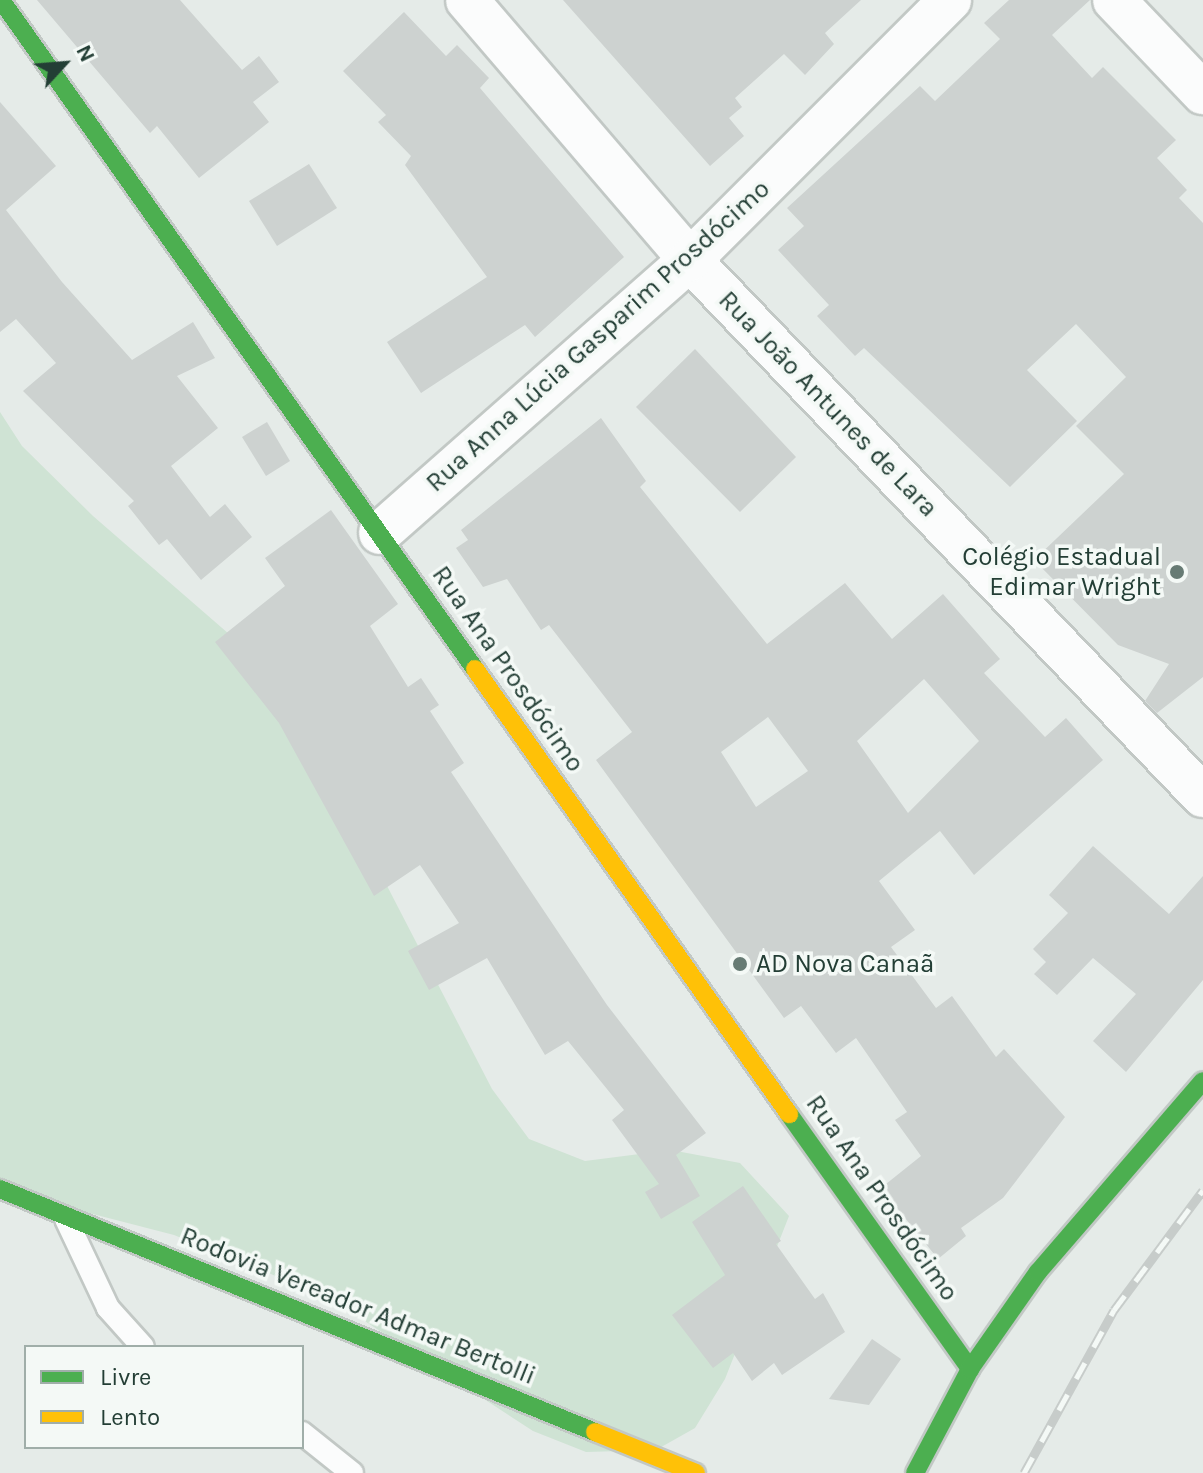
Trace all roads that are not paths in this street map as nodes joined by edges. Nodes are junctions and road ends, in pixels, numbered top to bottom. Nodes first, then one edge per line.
1 (1, 0) edge
2 (467, 0) edge
3 (950, 0) edge
4 (1114, 0) edge
5 (1203, 93) edge
6 (690, 260) junction
7 (380, 533) junction
8 (1203, 796) edge
9 (1203, 1081) edge
10 (0, 1189) edge
11 (63, 1214) junction
12 (141, 1345) edge
13 (970, 1369) junction
14 (304, 1435) edge
15 (918, 1468) edge
16 (352, 1473) edge
17 (696, 1473) edge

1 - 7 main road, Rua Ana Prosdócimo
2 - 6 street, Rua João Antunes de Lara
3 - 6 street, Rua Anna Lúcia Gasparim Prosdócimo
4 - 5 street
6 - 7 street, Rua Anna Lúcia Gasparim Prosdócimo
6 - 8 street, Rua João Antunes de Lara
7 - 13 main road, Rua Ana Prosdócimo
9 - 13 main road
10 - 11 main road, Rodovia Vereador Admar Bertolli
11 - 12 lane
11 - 17 main road, Rodovia Vereador Admar Bertolli
13 - 15 main road
14 - 16 lane

